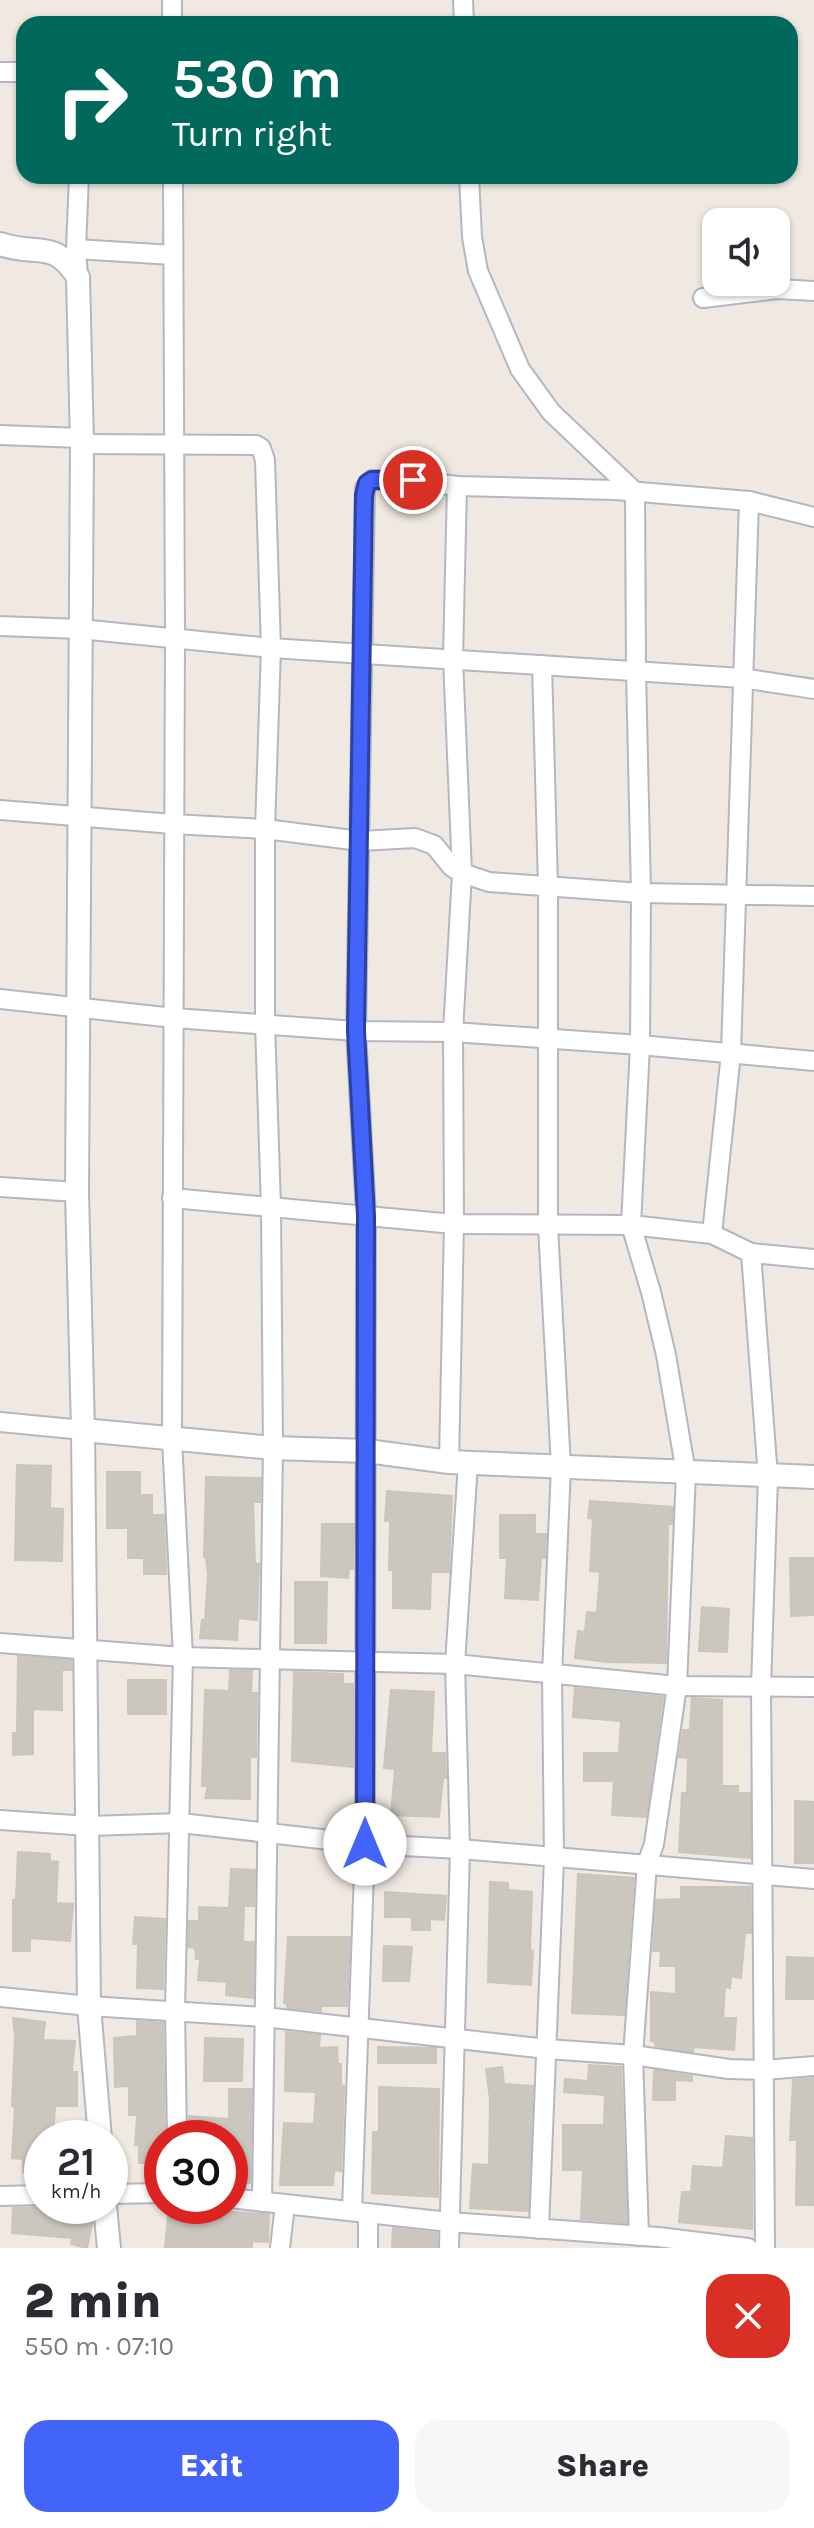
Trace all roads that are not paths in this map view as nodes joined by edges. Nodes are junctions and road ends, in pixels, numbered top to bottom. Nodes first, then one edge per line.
1 (79, 184) edge
2 (173, 184) edge
3 (469, 184) edge
4 (0, 244) edge
5 (76, 249) junction
6 (173, 255) junction
7 (78, 277) junction
8 (814, 291) edge
9 (703, 298) dead end
10 (0, 435) edge
11 (82, 441) junction
12 (172, 444) junction
13 (457, 486) junction
14 (635, 492) junction
15 (749, 501) junction
16 (814, 517) edge
17 (0, 626) edge
18 (80, 629) junction
19 (175, 636) junction
20 (271, 648) junction
21 (362, 653) junction
22 (453, 658) junction
23 (542, 665) junction
24 (636, 671) junction
25 (742, 678) junction
26 (814, 689) edge
27 (0, 810) edge
28 (79, 816) junction
29 (173, 824) junction
30 (265, 829) junction
31 (360, 841) junction
32 (462, 873) junction
33 (548, 886) junction
34 (641, 893) junction
35 (814, 896) edge
36 (737, 897) junction
37 (0, 999) edge
38 (79, 1008) junction
39 (174, 1018) junction
40 (265, 1024) junction
41 (356, 1031) junction
42 (453, 1032) junction
43 (546, 1040) junction
44 (640, 1045) junction
45 (731, 1053) junction
46 (814, 1061) edge
47 (0, 1187) edge
48 (77, 1192) junction
49 (172, 1198) junction
50 (271, 1207) junction
51 (366, 1216) junction
52 (454, 1224) junction
53 (631, 1225) junction
54 (548, 1226) junction
55 (712, 1234) junction
56 (751, 1253) junction
57 (814, 1259) edge
58 (0, 1422) edge
59 (83, 1430) junction
60 (172, 1439) junction
61 (273, 1448) junction
62 (367, 1451) junction
63 (458, 1463) junction
64 (561, 1467) junction
65 (686, 1473) junction
66 (768, 1477) junction
67 (814, 1477) edge
68 (0, 1643) edge
69 (85, 1650) junction
70 (183, 1657) junction
71 (271, 1660) junction
72 (365, 1662) junction
73 (455, 1664) junction
74 (552, 1675) junction
75 (677, 1686) junction
76 (761, 1687) junction
77 (814, 1687) edge
78 (0, 1820) edge
79 (181, 1823) junction
80 (89, 1826) junction
81 (269, 1834) junction
82 (365, 1844) junction
83 (460, 1849) junction
84 (554, 1859) junction
85 (647, 1864) junction
86 (762, 1873) junction
87 (814, 1879) edge
88 (0, 1997) edge
89 (89, 2006) junction
90 (175, 2010) junction
91 (264, 2017) junction
92 (359, 2027) junction
93 (453, 2036) junction
94 (547, 2049) junction
95 (633, 2055) junction
96 (814, 2066) edge
97 (764, 2070) junction
98 (98, 2120) edge
99 (177, 2120) edge
100 (24, 2195) edge
101 (0, 2196) edge
102 (248, 2200) edge
103 (262, 2202) junction
104 (285, 2205) junction
105 (360, 2212) junction
106 (449, 2222) junction
107 (107, 2224) edge
108 (547, 2235) edge
109 (652, 2241) edge
110 (109, 2248) edge
111 (280, 2248) edge
112 (368, 2248) edge
113 (449, 2248) edge
114 (748, 2248) edge
115 (765, 2248) edge

1 - 5 street
2 - 6 street
3 - 14 street
4 - 7 street
5 - 6 street
5 - 7 street
6 - 12 street
7 - 11 street
8 - 9 street
10 - 11 street
11 - 12 street
11 - 18 street
12 - 19 street
12 - 20 street
13 - 14 street
13 - 21 street
13 - 22 street
14 - 15 street
14 - 24 street
15 - 16 street
15 - 25 street
17 - 18 street
18 - 19 street
18 - 28 street
19 - 20 street
19 - 29 street
20 - 21 street
20 - 30 street
21 - 22 street
21 - 31 street
22 - 23 street
22 - 32 street
23 - 24 street
23 - 33 street
24 - 25 street
24 - 34 street
25 - 26 street
25 - 36 street
27 - 28 street
28 - 29 street
28 - 38 street
29 - 30 street
29 - 39 street
30 - 31 street
30 - 40 street
31 - 32 street
31 - 41 street
32 - 33 street
32 - 42 street
33 - 34 street
33 - 43 street
34 - 36 street
34 - 44 street
35 - 36 street
36 - 45 street
37 - 38 street
38 - 39 street
38 - 48 street
39 - 40 street
39 - 49 street
40 - 41 street
40 - 50 street
41 - 42 street
41 - 51 street
42 - 43 street
42 - 52 street
43 - 44 street
43 - 54 street
44 - 45 street
44 - 53 street
45 - 46 street
45 - 55 street
47 - 48 street
48 - 59 street
49 - 50 street
49 - 60 street
50 - 51 street
50 - 61 street
51 - 52 street
51 - 62 street
52 - 54 street
52 - 63 street
53 - 54 street
53 - 55 street
53 - 65 street
54 - 64 street
55 - 56 street
56 - 57 street
56 - 66 street
58 - 59 street
59 - 60 street
59 - 69 street
60 - 61 street
60 - 70 street
61 - 62 street
61 - 71 street
62 - 63 street
62 - 72 street
63 - 64 street
63 - 73 street
64 - 65 street
64 - 74 street
65 - 66 street
65 - 75 street
66 - 67 street
66 - 76 street
68 - 69 street
69 - 70 street
69 - 80 street
70 - 71 street
70 - 79 street
71 - 72 street
71 - 81 street
72 - 73 street
72 - 82 street
73 - 74 street
73 - 83 street
74 - 75 street
74 - 84 street
75 - 76 street
75 - 85 street
76 - 77 street
76 - 86 street
78 - 80 street
79 - 80 street
79 - 81 street
79 - 90 street
80 - 89 street
81 - 82 street
81 - 91 street
82 - 83 street
82 - 92 street
83 - 84 street
83 - 93 street
84 - 85 street
84 - 94 street
85 - 86 street
85 - 95 street
86 - 87 street
86 - 97 street
88 - 89 street
89 - 90 street
89 - 98 street
90 - 91 street
90 - 99 street
91 - 92 street
91 - 103 street
92 - 93 street
92 - 105 street
93 - 94 street
93 - 106 street
94 - 95 street
94 - 108 street
95 - 97 street
95 - 109 street
96 - 97 street
97 - 115 street
100 - 101 street
102 - 103 street
103 - 104 street
104 - 105 street
104 - 111 street
105 - 106 street
105 - 112 street
106 - 108 street
106 - 113 street
107 - 110 street
108 - 109 street
109 - 114 street

